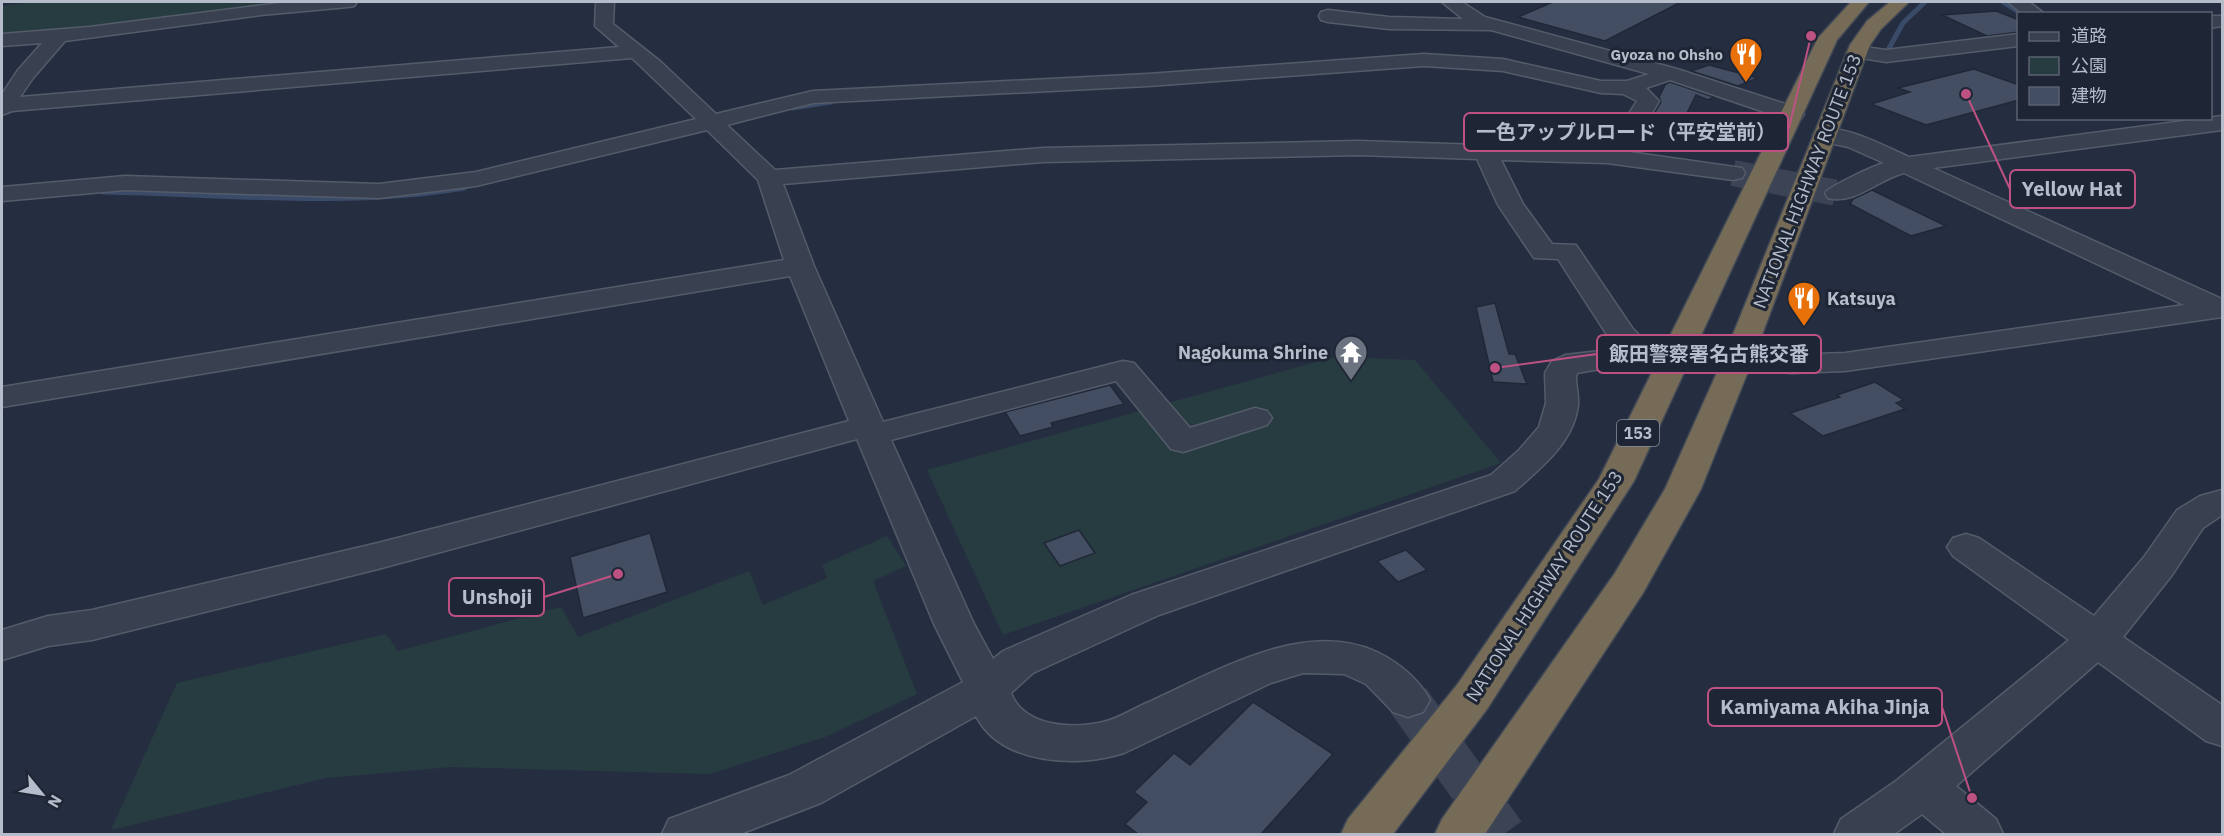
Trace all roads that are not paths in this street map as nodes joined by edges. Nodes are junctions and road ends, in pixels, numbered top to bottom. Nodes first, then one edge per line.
1 (254, 2) edge
2 (348, 2) edge
3 (605, 2) edge
4 (1451, 2) edge
5 (1860, 2) edge
6 (1900, 2) edge
7 (2017, 2) edge
8 (2033, 12) edge
9 (1328, 16) dead end
10 (181, 20) junction
11 (1494, 25) junction
12 (58, 38) junction
13 (2, 40) edge
14 (2017, 40) edge
15 (634, 52) junction
16 (1857, 52) junction
17 (1670, 73) junction
18 (1627, 88) junction
19 (3, 107) edge
20 (1793, 114) junction
21 (712, 120) junction
22 (2206, 122) edge
23 (1824, 135) junction
24 (2223, 138) edge
25 (1486, 152) junction
26 (1613, 153) junction
27 (1905, 165) junction
28 (1768, 168) junction
29 (1733, 173) tunnel mouth
30 (769, 178) junction
31 (1837, 193) tunnel mouth
32 (2, 194) edge
33 (800, 266) junction
34 (2219, 308) edge
35 (1629, 340) dead end
36 (1738, 359) junction
37 (1671, 363) junction
38 (2, 397) edge
39 (1255, 418) dead end
40 (870, 430) junction
41 (2223, 502) edge
42 (1966, 547) dead end
43 (2098, 639) junction
44 (2, 645) edge
45 (988, 689) junction
46 (1408, 699) tunnel mouth
47 (2223, 728) edge
48 (1923, 786) junction
49 (686, 834) edge
50 (1365, 834) edge
51 (1459, 834) edge
52 (1858, 834) edge
53 (1979, 834) edge

1 - 10 street
2 - 10 street
3 - 15 street
4 - 11 street
5 - 20 highway, NATIONAL HIGHWAY ROUTE 153 / 153
6 - 16 highway, NATIONAL HIGHWAY ROUTE 153
7 - 8 street
9 - 11 street
10 - 12 street
11 - 17 street
12 - 13 street
12 - 19 street
14 - 16 street
15 - 19 street
15 - 21 street
16 - 23 highway, NATIONAL HIGHWAY ROUTE 153
17 - 18 street
17 - 20 street
18 - 21 street
18 - 26 street
20 - 28 highway, NATIONAL HIGHWAY ROUTE 153 / 153
21 - 30 street
21 - 32 street
22 - 24 street
22 - 27 street
23 - 27 street
23 - 36 highway, NATIONAL HIGHWAY ROUTE 153
25 - 26 street
25 - 30 street
25 - 35 street
26 - 28 street
26 - 29 street
27 - 31 street
27 - 34 street
28 - 37 highway, NATIONAL HIGHWAY ROUTE 153 / 153
30 - 33 street
33 - 38 street
33 - 40 street
34 - 36 street
36 - 37 street
36 - 51 highway, NATIONAL HIGHWAY ROUTE 153
37 - 45 street
37 - 50 highway, NATIONAL HIGHWAY ROUTE 153 / 153
39 - 40 street
40 - 44 street
40 - 45 street
41 - 43 street
42 - 43 street
43 - 47 street
43 - 48 street
45 - 46 street
45 - 49 street
48 - 52 street
48 - 53 street

